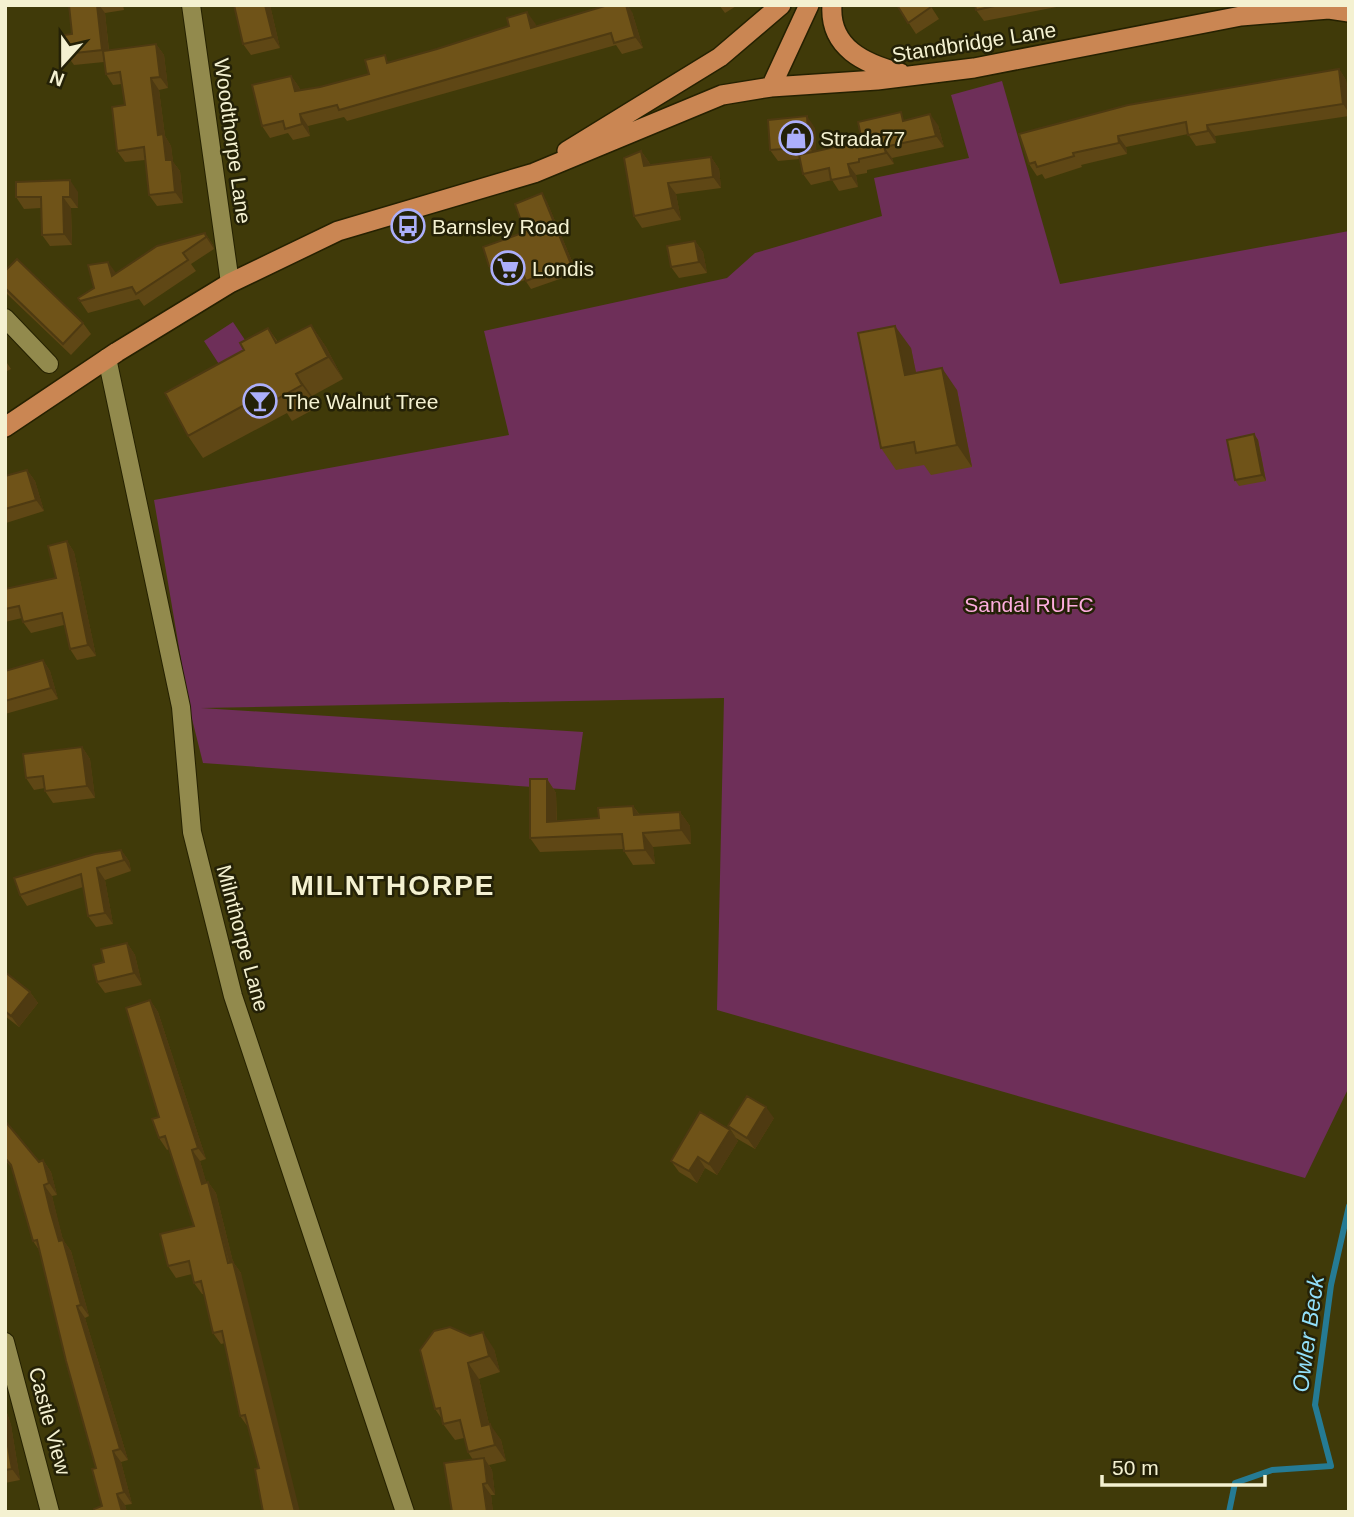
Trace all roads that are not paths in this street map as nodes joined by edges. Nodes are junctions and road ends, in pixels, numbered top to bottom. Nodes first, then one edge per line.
1 (191, 5) edge
2 (781, 5) edge
3 (809, 5) edge
4 (831, 5) edge
5 (1239, 10) edge
6 (1349, 12) edge
7 (911, 76) junction
8 (771, 87) junction
9 (534, 173) junction
10 (230, 283) junction
11 (5, 318) edge
12 (107, 358) junction
13 (49, 364) dead end
14 (5, 427) edge
15 (5, 1342) edge
16 (50, 1512) edge
17 (405, 1512) edge

1 - 10 street, Woodthorpe Lane
2 - 9 main road
3 - 8 main road
4 - 7 main road
5 - 6 main road, Standbridge Lane
5 - 7 main road, Standbridge Lane
7 - 8 main road, Standbridge Lane
8 - 9 main road
9 - 10 main road
10 - 12 main road
11 - 13 street
12 - 14 main road
12 - 17 street, Milnthorpe Lane
15 - 16 street, Castle View

